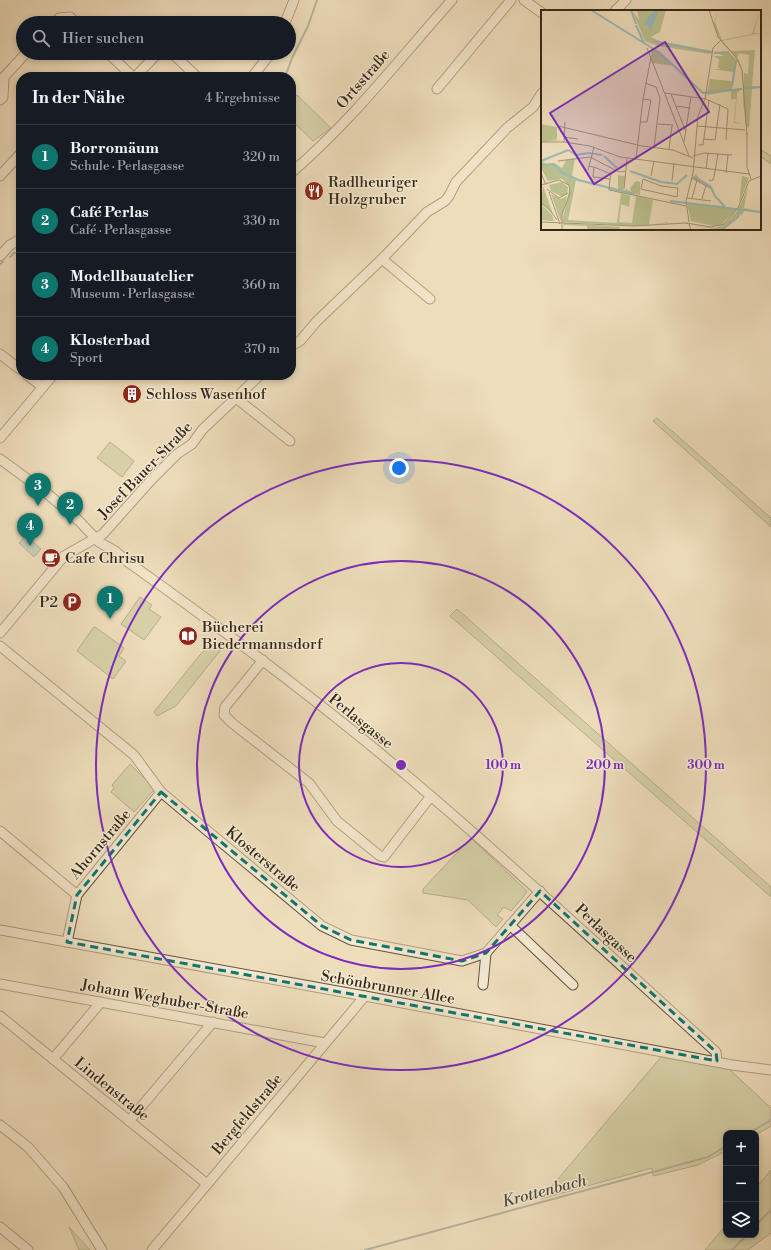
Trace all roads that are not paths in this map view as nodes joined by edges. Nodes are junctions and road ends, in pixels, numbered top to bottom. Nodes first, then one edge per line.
1 (294, 0) edge
2 (452, 0) edge
3 (511, 0) edge
4 (524, 0) edge
5 (626, 0) edge
6 (616, 10) edge
7 (541, 12) edge
8 (288, 16) edge
9 (20, 60) edge
10 (116, 60) edge
11 (151, 60) edge
12 (179, 60) edge
13 (265, 60) edge
14 (129, 72) edge
15 (139, 72) edge
16 (192, 72) edge
17 (256, 72) edge
18 (437, 89) dead end
19 (541, 95) edge
20 (0, 100) edge
21 (16, 158) edge
22 (296, 169) edge
23 (0, 176) edge
24 (16, 242) edge
25 (0, 256) edge
26 (382, 259) junction
27 (430, 299) dead end
28 (296, 343) edge
29 (0, 354) edge
30 (16, 366) edge
31 (34, 380) edge
32 (49, 380) edge
33 (255, 380) edge
34 (43, 387) junction
35 (236, 398) junction
36 (0, 438) edge
37 (290, 442) dead end
38 (0, 459) edge
39 (95, 539) junction
40 (0, 633) edge
41 (0, 646) edge
42 (263, 660) junction
43 (162, 792) junction
44 (431, 796) junction
45 (0, 831) edge
46 (540, 891) junction
47 (77, 894) junction
48 (510, 925) junction
49 (0, 930) edge
50 (67, 942) junction
51 (486, 953) junction
52 (0, 984) edge
53 (483, 985) dead end
54 (573, 985) dead end
55 (365, 996) junction
56 (101, 1002) junction
57 (0, 1016) edge
58 (213, 1022) junction
59 (325, 1042) junction
60 (53, 1059) junction
61 (717, 1061) junction
62 (771, 1070) edge
63 (129, 1121) junction
64 (0, 1125) edge
65 (207, 1184) junction
66 (0, 1227) edge
67 (28, 1250) edge
68 (102, 1250) edge
69 (152, 1250) edge

1 - 8 street
2 - 22 street, Ortsstraße
3 - 18 street
4 - 7 street
5 - 6 street
9 - 20 street
10 - 14 street
11 - 15 street
12 - 16 street
13 - 17 street
19 - 26 street
21 - 23 street
24 - 25 street
26 - 27 street
26 - 28 street
29 - 30 street
31 - 34 street
32 - 34 street
33 - 35 street, Josef Bauer-Straße
34 - 36 street
35 - 37 street
35 - 39 street, Josef Bauer-Straße
38 - 39 street, Perlasgasse
39 - 40 street, Josef Bauer-Straße
39 - 42 street, Perlasgasse
41 - 43 street, Klosterstraße
42 - 44 street, Perlasgasse
42 - 44 street
43 - 47 street, Ahornstraße
43 - 51 street, Klosterstraße
44 - 46 street, Perlasgasse
45 - 47 street
46 - 48 street
46 - 61 street, Perlasgasse
47 - 50 street, Ahornstraße
48 - 51 street
48 - 54 street
49 - 50 street, Schönbrunner Allee
50 - 55 street, Schönbrunner Allee
51 - 53 street
52 - 56 street, Johann Weghuber-Straße
55 - 59 street, Bergfeldstraße
55 - 61 street, Schönbrunner Allee
56 - 58 street, Johann Weghuber-Straße
56 - 60 street
57 - 60 street, Lindenstraße
58 - 59 street, Johann Weghuber-Straße
58 - 63 street
59 - 65 street, Bergfeldstraße
60 - 63 street, Lindenstraße
61 - 62 street, Schönbrunner Allee
63 - 65 street, Lindenstraße
64 - 68 street
65 - 69 street, Bergfeldstraße
66 - 67 street

